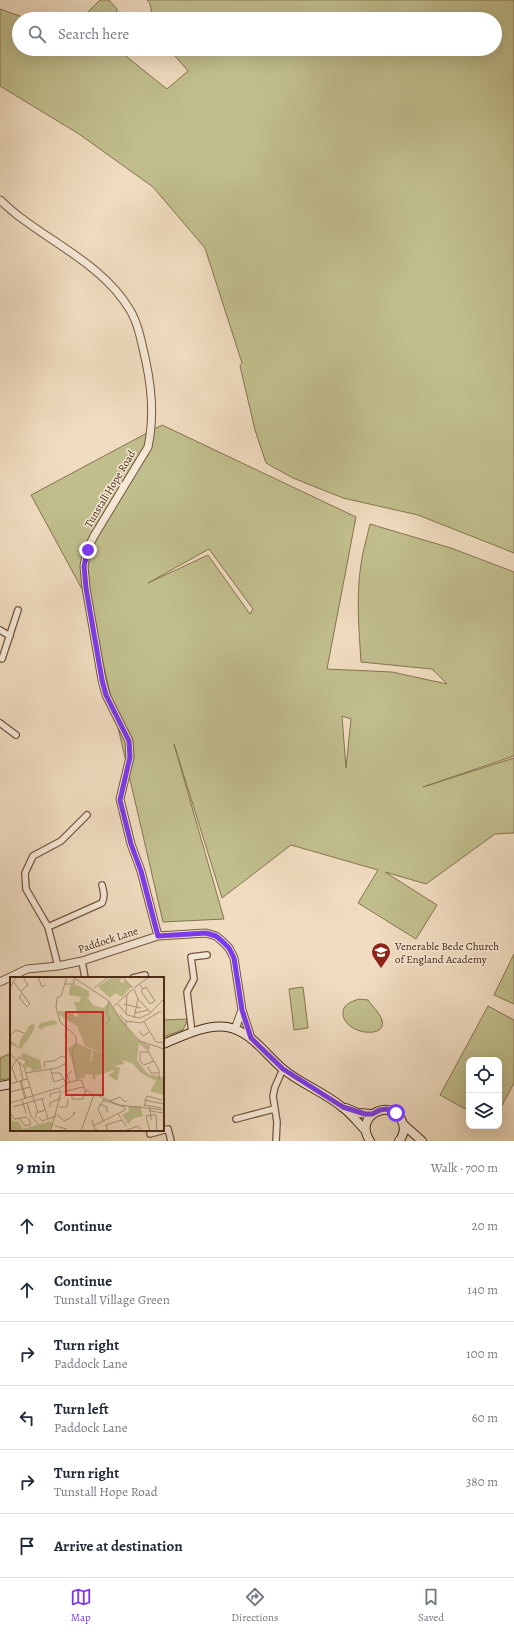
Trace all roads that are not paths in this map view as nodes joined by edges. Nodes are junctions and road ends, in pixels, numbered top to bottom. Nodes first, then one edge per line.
1 (0, 200) edge
2 (18, 610) dead end
3 (0, 630) edge
4 (10, 636) junction
5 (2, 659) dead end
6 (0, 723) edge
7 (16, 735) dead end
8 (87, 815) dead end
9 (102, 885) dead end
10 (48, 927) junction
11 (158, 936) junction
12 (207, 955) dead end
13 (82, 960) junction
14 (58, 966) junction
15 (145, 976) dead end
16 (10, 977) edge
17 (10, 977) edge
18 (85, 977) edge
19 (139, 977) edge
20 (0, 982) edge
21 (242, 1010) junction
22 (235, 1029) junction
23 (192, 1033) junction
24 (251, 1038) junction
25 (164, 1044) edge
26 (283, 1069) junction
27 (10, 1084) edge
28 (0, 1086) edge
29 (343, 1107) junction
30 (274, 1109) junction
31 (372, 1114) junction
32 (236, 1119) dead end
33 (404, 1125) junction
34 (164, 1130) edge
35 (161, 1131) edge
36 (150, 1134) dead end
37 (368, 1138) edge
38 (171, 1141) edge
39 (276, 1141) edge
40 (399, 1141) edge
41 (422, 1141) edge

1 - 11 street, Tunstall Hope Road
2 - 4 street
3 - 4 street
4 - 5 street
6 - 7 street
8 - 10 street
9 - 10 street
10 - 14 street
11 - 13 street, Paddock Lane
11 - 21 street, Paddock Lane
12 - 23 street
13 - 14 street, Paddock Lane
13 - 18 street
14 - 17 street, Paddock Lane
15 - 19 street
16 - 20 street, Paddock Lane
21 - 22 street, Paddock Lane
21 - 24 street, Paddock Lane
22 - 23 main road
22 - 24 main road
23 - 25 main road
24 - 26 main road
26 - 29 main road
26 - 30 street
27 - 28 main road
29 - 31 main road
29 - 37 main road
30 - 32 street
30 - 39 street
31 - 33 main road
31 - 37 main road
33 - 40 main road
33 - 41 main road
34 - 38 street
35 - 36 street

